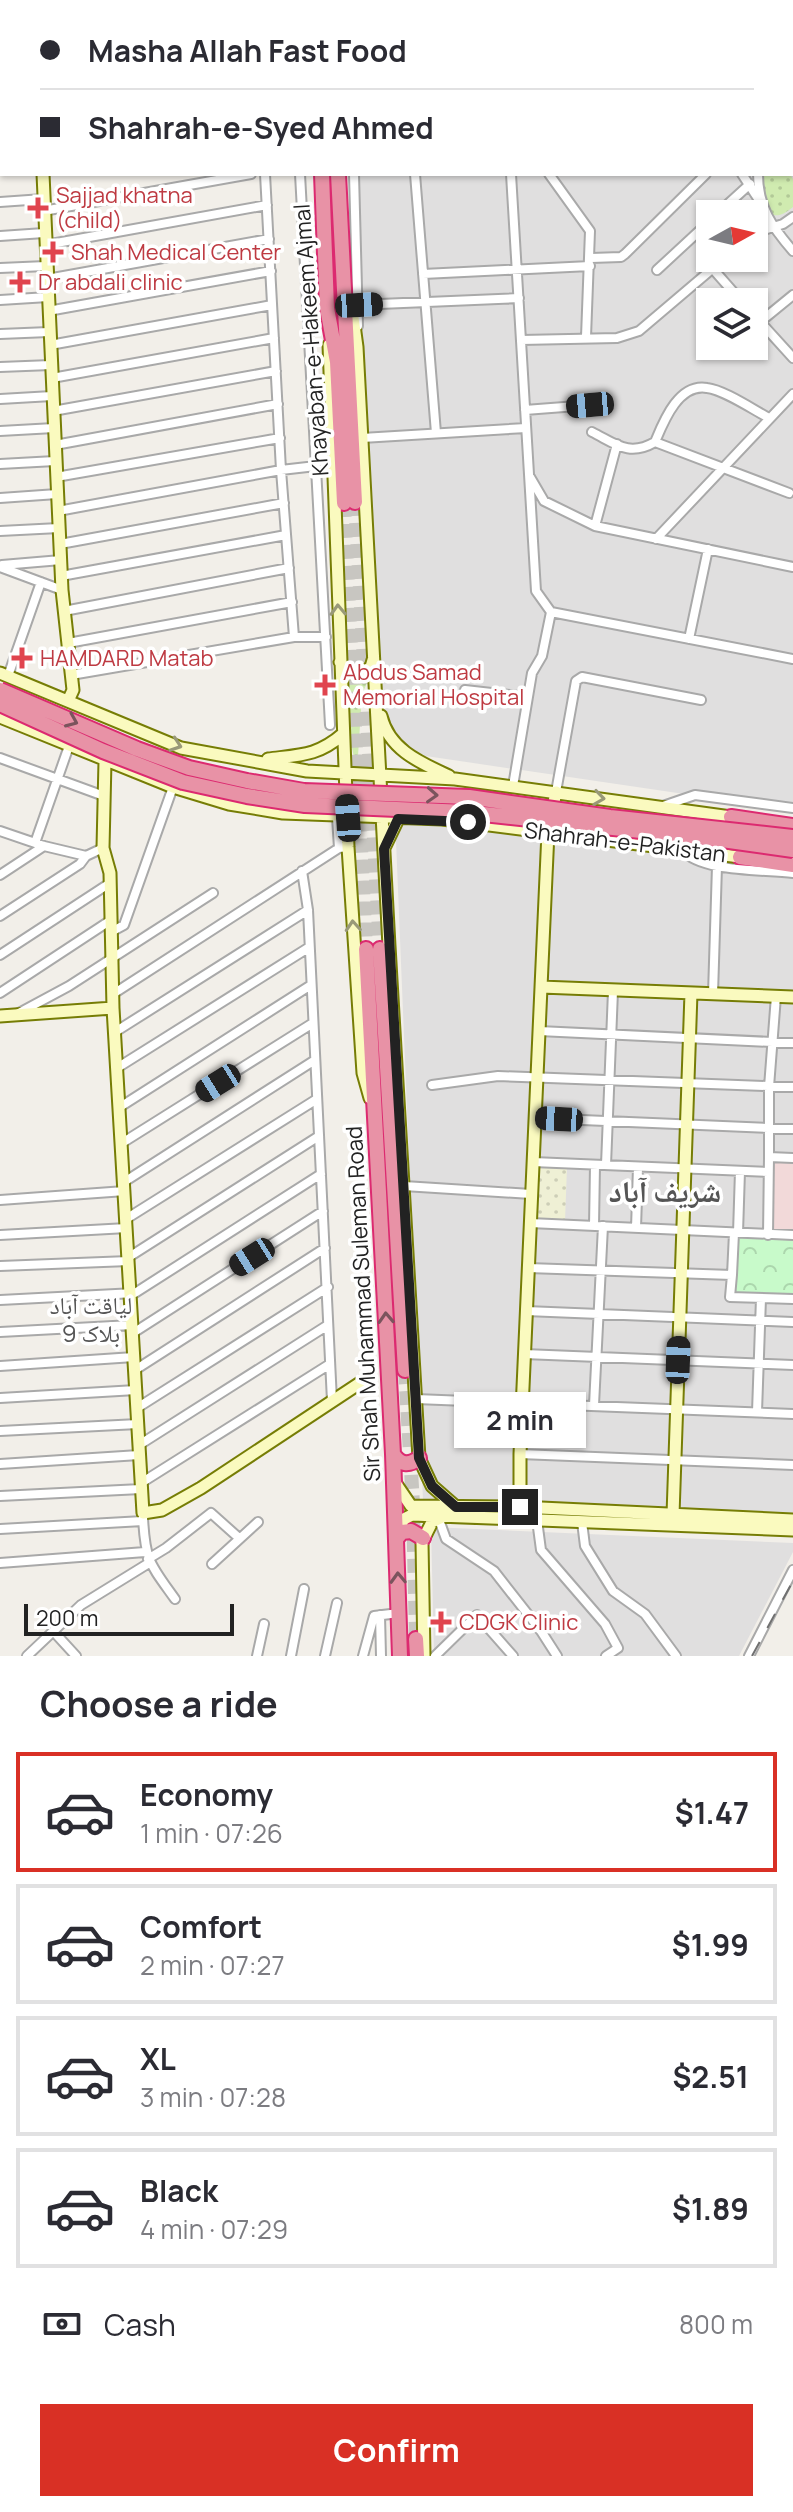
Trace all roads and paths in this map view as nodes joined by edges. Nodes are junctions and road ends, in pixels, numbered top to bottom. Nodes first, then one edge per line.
1 (43, 176) edge
2 (238, 176) edge
3 (265, 176) edge
4 (300, 176) edge
5 (322, 176) edge
6 (338, 176) edge
7 (354, 176) edge
8 (415, 176) edge
9 (511, 176) edge
10 (550, 176) edge
11 (704, 176) edge
12 (744, 176) edge
13 (758, 176) edge
14 (750, 184) junction
15 (340, 199) junction
16 (732, 200) edge
17 (759, 200) edge
18 (762, 200) edge
19 (0, 202) edge
20 (43, 205) junction
21 (267, 205) junction
22 (793, 217) edge
23 (768, 218) edge
24 (771, 226) junction
25 (768, 227) edge
26 (696, 234) edge
27 (0, 236) edge
28 (45, 239) junction
29 (269, 239) junction
30 (793, 251) edge
31 (591, 262) junction
32 (46, 266) junction
33 (0, 268) edge
34 (517, 268) junction
35 (657, 270) dead end
36 (271, 271) junction
37 (709, 272) edge
38 (716, 272) edge
39 (423, 274) junction
40 (47, 279) junction
41 (730, 288) edge
42 (793, 295) edge
43 (48, 297) junction
44 (519, 298) junction
45 (0, 300) edge
46 (426, 302) junction
47 (272, 305) junction
48 (355, 305) junction
49 (327, 308) junction
50 (48, 311) junction
51 (768, 311) edge
52 (768, 330) edge
53 (49, 332) junction
54 (0, 334) edge
55 (586, 337) junction
56 (274, 338) junction
57 (521, 340) junction
58 (50, 345) junction
59 (793, 358) edge
60 (51, 365) junction
61 (0, 367) edge
62 (276, 371) junction
63 (52, 378) junction
64 (793, 394) edge
65 (52, 396) junction
66 (0, 399) edge
67 (278, 404) junction
68 (590, 405) dead end
69 (525, 410) junction
70 (53, 411) junction
71 (769, 418) junction
72 (54, 428) junction
73 (526, 428) junction
74 (0, 431) edge
75 (592, 432) dead end
76 (436, 433) junction
77 (280, 438) junction
78 (362, 438) junction
79 (655, 442) junction
80 (617, 444) junction
81 (55, 445) junction
82 (55, 461) junction
83 (0, 464) edge
84 (316, 466) junction
85 (722, 468) junction
86 (281, 470) junction
87 (529, 476) junction
88 (56, 477) junction
89 (789, 493) dead end
90 (57, 494) junction
91 (0, 498) edge
92 (544, 501) junction
93 (284, 503) junction
94 (58, 511) junction
95 (531, 511) junction
96 (595, 526) junction
97 (59, 528) junction
98 (0, 531) edge
99 (286, 535) junction
100 (656, 539) junction
101 (60, 544) junction
102 (708, 549) junction
103 (61, 560) junction
104 (0, 566) edge
105 (793, 567) edge
106 (289, 568) junction
107 (61, 576) junction
108 (41, 582) junction
109 (62, 590) junction
110 (292, 602) junction
111 (64, 611) junction
112 (551, 612) junction
113 (294, 637) junction
114 (326, 637) junction
115 (689, 639) junction
116 (68, 643) junction
117 (373, 659) junction
118 (793, 659) edge
119 (340, 660) junction
120 (4, 675) edge
121 (71, 675) junction
122 (375, 688) junction
123 (0, 690) edge
124 (465, 690) dead end
125 (527, 697) junction
126 (701, 700) dead end
127 (68, 701) junction
128 (0, 704) edge
129 (0, 717) edge
130 (330, 725) dead end
131 (343, 734) junction
132 (69, 746) junction
133 (0, 758) edge
134 (105, 761) junction
135 (260, 761) junction
136 (339, 774) junction
137 (380, 776) junction
138 (405, 777) junction
139 (57, 779) junction
140 (455, 779) junction
141 (513, 786) junction
142 (173, 787) junction
143 (556, 792) junction
144 (104, 796) junction
145 (663, 807) junction
146 (793, 808) edge
147 (338, 817) junction
148 (731, 817) joint
149 (382, 819) junction
150 (402, 819) junction
151 (793, 826) edge
152 (548, 832) junction
153 (1, 833) edge
154 (793, 837) edge
155 (39, 845) junction
156 (343, 847) junction
157 (103, 848) junction
158 (384, 849) junction
159 (682, 850) junction
160 (793, 850) edge
161 (86, 856) junction
162 (740, 857) joint
163 (793, 865) edge
164 (717, 866) junction
165 (302, 871) junction
166 (793, 873) edge
167 (0, 875) edge
168 (110, 883) junction
169 (213, 893) dead end
170 (308, 910) junction
171 (0, 916) edge
172 (111, 926) junction
173 (308, 948) junction
174 (0, 955) edge
175 (111, 958) junction
176 (311, 985) junction
177 (541, 987) junction
178 (613, 991) junction
179 (0, 993) edge
180 (691, 993) junction
181 (113, 994) junction
182 (713, 994) junction
183 (776, 996) junction
184 (793, 997) edge
185 (113, 1008) junction
186 (0, 1016) edge
187 (13, 1016) junction
188 (313, 1023) junction
189 (539, 1031) junction
190 (115, 1032) junction
191 (612, 1035) junction
192 (689, 1038) junction
193 (774, 1043) junction
194 (793, 1043) edge
195 (395, 1046) junction
196 (315, 1060) junction
197 (117, 1068) junction
198 (537, 1076) junction
199 (610, 1078) junction
200 (688, 1081) junction
201 (432, 1085) dead end
202 (769, 1087) junction
203 (793, 1087) edge
204 (317, 1099) junction
205 (120, 1107) junction
206 (375, 1114) junction
207 (535, 1118) junction
208 (608, 1122) junction
209 (686, 1125) junction
210 (768, 1128) junction
211 (793, 1129) edge
212 (319, 1136) junction
213 (122, 1143) junction
214 (391, 1144) junction
215 (769, 1157) junction
216 (793, 1158) edge
217 (533, 1162) junction
218 (595, 1165) junction
219 (606, 1165) junction
220 (638, 1167) junction
221 (685, 1169) junction
222 (740, 1171) junction
223 (768, 1172) junction
224 (321, 1174) junction
225 (393, 1175) junction
226 (404, 1186) junction
227 (125, 1187) junction
228 (531, 1194) junction
229 (0, 1200) edge
230 (323, 1211) junction
231 (530, 1223) junction
232 (127, 1224) junction
233 (598, 1226) junction
234 (636, 1228) junction
235 (682, 1231) junction
236 (736, 1233) junction
237 (0, 1235) edge
238 (768, 1235) junction
239 (793, 1235) edge
240 (325, 1248) junction
241 (129, 1259) junction
242 (0, 1266) edge
243 (408, 1266) junction
244 (528, 1268) junction
245 (601, 1271) junction
246 (681, 1274) junction
247 (732, 1275) junction
248 (328, 1287) junction
249 (130, 1293) junction
250 (761, 1298) junction
251 (793, 1299) edge
252 (0, 1300) edge
253 (526, 1311) junction
254 (599, 1314) junction
255 (679, 1317) junction
256 (760, 1320) junction
257 (793, 1322) edge
258 (328, 1325) junction
259 (132, 1329) junction
260 (0, 1332) edge
261 (524, 1354) junction
262 (597, 1357) junction
263 (678, 1360) junction
264 (134, 1364) junction
265 (330, 1364) junction
266 (759, 1364) junction
267 (793, 1365) edge
268 (0, 1366) edge
269 (405, 1370) tunnel mouth
270 (369, 1377) dead end
271 (136, 1390) junction
272 (0, 1398) edge
273 (416, 1399) junction
274 (332, 1401) junction
275 (522, 1402) junction
276 (594, 1405) junction
277 (137, 1408) junction
278 (676, 1409) junction
279 (757, 1412) junction
280 (793, 1414) edge
281 (138, 1424) junction
282 (0, 1431) edge
283 (139, 1450) junction
284 (393, 1454) junction
285 (520, 1454) junction
286 (419, 1458) junction
287 (674, 1460) junction
288 (0, 1464) edge
289 (793, 1465) edge
290 (394, 1480) junction
291 (141, 1486) junction
292 (0, 1496) edge
293 (520, 1507) junction
294 (448, 1513) junction
295 (673, 1515) junction
296 (143, 1517) junction
297 (793, 1519) edge
298 (537, 1520) junction
299 (258, 1522) dead end
300 (582, 1522) junction
301 (0, 1529) edge
302 (793, 1530) edge
303 (396, 1536) junction
304 (239, 1538) junction
305 (423, 1538) junction
306 (147, 1558) junction
307 (0, 1563) edge
308 (212, 1564) dead end
309 (793, 1570) edge
310 (304, 1589) dead end
311 (175, 1599) dead end
312 (337, 1603) dead end
313 (399, 1613) junction
314 (380, 1615) junction
315 (264, 1624) dead end
316 (54, 1632) junction
317 (416, 1639) tunnel mouth
318 (27, 1656) edge
319 (76, 1656) edge
320 (257, 1656) edge
321 (291, 1656) edge
322 (325, 1656) edge
323 (363, 1656) edge
324 (381, 1656) edge
325 (400, 1656) edge
326 (417, 1656) edge
327 (424, 1656) edge
328 (435, 1656) edge
329 (513, 1656) edge
330 (557, 1656) edge
331 (606, 1656) edge
332 (676, 1656) edge
333 (749, 1656) edge

1 - 20 street
2 - 20 street
3 - 21 street
4 - 84 street
5 - 49 highway, Khayaban-e-Hakeem Ajmal
6 - 15 highway, Khayaban-e-Hakeem Ajmal
7 - 48 street
8 - 39 street
9 - 34 street
10 - 31 street
11 - 31 street
12 - 14 street
13 - 18 street
14 - 16 street
14 - 17 street
15 - 48 street
15 - 49 highway, Khayaban-e-Hakeem Ajmal
19 - 20 street
20 - 28 street
21 - 28 street
21 - 29 street
22 - 24 street
23 - 24 street
24 - 25 street
24 - 30 street
26 - 35 street
27 - 28 street
28 - 32 street
29 - 36 street
29 - 40 street
31 - 34 street
31 - 55 street
32 - 33 street
32 - 40 street
34 - 39 street
34 - 44 street
36 - 47 street
36 - 50 street
37 - 55 street
38 - 41 street
39 - 46 street
40 - 43 street
42 - 51 street
43 - 45 street
43 - 50 street
44 - 46 street
44 - 57 street
46 - 48 street
46 - 76 street
47 - 56 street
47 - 58 street
48 - 78 street
119 -> 49 street
50 - 53 street
52 - 59 street
53 - 54 street
53 - 58 street
55 - 57 street
56 - 62 street
56 - 63 street
57 - 69 street
58 - 60 street
60 - 61 street
60 - 63 street
62 - 67 street
62 - 70 street
63 - 65 street
64 - 71 street
65 - 66 street
65 - 70 street
67 - 77 street
67 - 81 street
68 - 69 street
69 - 73 street
70 - 72 street
71 - 79 street
71 - 85 street
72 - 74 street
72 - 81 street
73 - 76 street
73 - 87 street
75 - 80 street
76 - 78 street
77 - 86 street
77 - 88 street
78 - 117 street
79 - 80 street
79 - 85 street
80 - 96 street
81 - 82 street
82 - 83 street
82 - 88 street
84 - 86 street
84 - 114 street
85 - 89 street
85 - 100 street
86 - 93 street
86 - 94 street
87 - 92 street
87 - 95 street
88 - 90 street
90 - 91 street
90 - 94 street
92 - 95 street
92 - 96 street
93 - 99 street
93 - 101 street
94 - 97 street
95 - 112 street
96 - 100 street
97 - 98 street
97 - 101 street
99 - 106 street
99 - 107 street
100 - 102 street
101 - 103 street
102 - 105 street
102 - 115 street
103 - 104 street
103 - 107 street
104 - 108 street
106 - 110 street
106 - 111 street
107 - 109 street
108 - 109 street
108 - 120 street
109 - 111 street
110 - 113 street
110 - 116 street
111 - 116 street
112 - 115 street
112 - 125 street
113 - 114 street
113 - 121 street
114 - 130 street
115 - 118 street
116 - 121 street
117 - 119 street
117 - 122 street
119 - 131 street
120 - 127 street
121 - 127 street
122 - 137 street
122 - 140 street
123 -> 154 highway, bridge
124 - 125 street
125 - 141 street
126 - 143 street
127 -> 135 street
128 - 160 highway, bridge
129 - 132 street, Shahrah-e-Pakistan
131 - 135 street
131 - 136 street
132 - 134 street, Shahrah-e-Pakistan
132 - 139 street
133 - 139 street
134 - 142 street, Shahrah-e-Pakistan
134 - 144 street
135 - 136 street
136 - 137 street
136 - 147 street
136 - 147 street
137 - 138 street
137 - 149 street
138 - 140 street
138 - 150 street
139 - 144 street
139 - 155 street
140 - 141 street
141 - 143 street
142 - 147 street, Shahrah-e-Pakistan
142 - 172 street
143 -> 145 street
143 - 152 street
144 - 157 street
145 - 146 street
145 - 148 street
147 - 149 street, Shahrah-e-Pakistan
147 - 156 street
148 - 151 highway
149 - 150 street, Shahrah-e-Pakistan
149 - 158 street
150 - 152 street, Shahrah-e-Pakistan
150 - 158 street
152 - 159 street, Shahrah-e-Pakistan
152 - 177 street
153 - 155 street
155 - 161 street
155 - 167 street
156 - 158 street
156 - 165 street
206 -> 156 street
157 - 161 street
157 - 168 street
158 - 195 street
159 - 162 street, Shahrah-e-Pakistan
159 - 164 street
161 - 171 street
162 - 163 highway
164 - 166 street
164 - 182 street
165 - 170 street
165 - 181 street
168 - 172 street
168 - 174 street
169 - 175 street
170 - 173 street
170 - 190 street
172 - 175 street
172 - 179 street
173 - 176 street
173 - 197 street
175 - 181 street
175 - 187 street
176 - 188 street
176 - 205 street
177 - 178 street
177 - 189 street
178 - 180 street
178 - 191 street
180 - 182 street
180 - 192 street
181 - 185 street
182 - 183 street
183 - 184 street
183 - 193 street
185 - 187 street
185 - 190 street
186 - 187 street
188 - 196 street
188 - 213 street
189 - 191 street
189 - 198 street
190 - 197 street
191 - 192 street
191 - 199 street
192 - 193 street
192 - 200 street
193 - 194 street
193 - 202 street
195 - 214 highway
195 - 226 street
196 - 204 street
196 - 227 street
197 - 205 street
198 - 199 street
198 - 201 street
198 - 207 street
199 - 200 street
199 - 208 street
200 - 202 street
200 - 209 street
202 - 203 street
202 - 210 street
204 - 212 street
204 - 232 street
205 - 213 street
206 - 214 highway, Sir Shah Muhammad Suleman Road
284 -> 206 highway, Sir Shah Muhammad Suleman Road
207 - 208 street
207 - 217 street
208 - 209 street
208 - 219 street
209 - 210 street
209 - 221 street
210 - 211 street
210 - 215 street
212 - 224 street
212 - 241 street
213 - 227 street
214 - 225 highway, Sir Shah Muhammad Suleman Road
215 - 216 street
215 - 223 street
217 - 218 street
217 - 228 street
218 - 219 street
218 - 233 street
219 - 220 street
220 - 221 street
220 - 234 street
221 - 222 street
221 - 235 street
222 - 223 street
222 - 236 street
223 - 238 street
224 - 230 street
224 - 249 street
225 - 243 highway
225 - 269 highway, Sir Shah Muhammad Suleman Road
226 - 228 street
226 - 243 street
227 - 229 street
227 - 232 street
228 - 231 street
230 - 240 street
230 - 259 street
231 - 233 street
231 - 244 street
232 - 237 street
232 - 241 street
233 - 234 street
233 - 245 street
234 - 235 street
235 - 236 street
235 - 246 street
236 - 238 street
236 - 247 street
238 - 239 street
240 - 248 street
240 - 264 street
241 - 242 street
241 - 249 street
243 - 273 street
244 - 245 street
244 - 253 street
245 - 246 street
245 - 254 street
246 - 247 street
246 - 255 street
247 - 250 street
248 - 258 street
248 - 277 street
249 - 252 street
249 - 259 street
250 - 251 street
250 - 256 street
253 - 254 street
253 - 261 street
254 - 255 street
254 - 262 street
255 - 256 street
255 - 263 street
256 - 257 street
256 - 266 street
258 - 265 street
258 - 283 street
259 - 260 street
259 - 264 street
261 - 262 street
261 - 275 street
262 - 263 street
262 - 276 street
263 - 266 street
263 - 278 street
264 - 268 street
264 - 271 street
265 - 274 street
265 - 291 street
266 - 267 street
266 - 279 street
270 - 274 street
271 - 272 street
271 - 277 street
273 - 275 street
273 - 286 street
274 - 296 street
275 - 276 street
275 - 285 street
276 - 278 street
277 - 281 street
278 - 279 street
278 - 287 street
279 - 280 street
281 - 282 street
281 - 283 street
283 - 288 street
283 - 291 street
284 - 286 highway
284 - 290 highway, Sir Shah Muhammad Suleman Road
285 - 287 street
285 - 293 street
286 - 294 street
287 - 289 street
287 - 295 street
290 - 294 street
290 - 303 highway, Sir Shah Muhammad Suleman Road
291 - 292 street
291 - 296 street
293 - 294 street
293 - 295 street
294 - 298 street
294 - 303 street
294 - 305 street
294 - 330 street
295 - 297 street
296 - 301 street
296 - 306 street
298 - 300 street
298 - 331 street
299 - 304 street
300 - 302 street
300 - 332 street
303 - 305 highway
313 -> 303 highway, Sir Shah Muhammad Suleman Road
304 - 306 street
304 - 308 street
305 - 327 street
306 - 307 street
306 - 311 street
306 - 316 street
309 - 333 street
310 - 321 street
312 - 322 street
313 - 314 street
313 - 325 highway, Sir Shah Muhammad Suleman Road
314 - 323 street
314 - 324 street
315 - 320 street
316 - 318 street
316 - 319 street
317 - 326 highway
328 - 329 street

